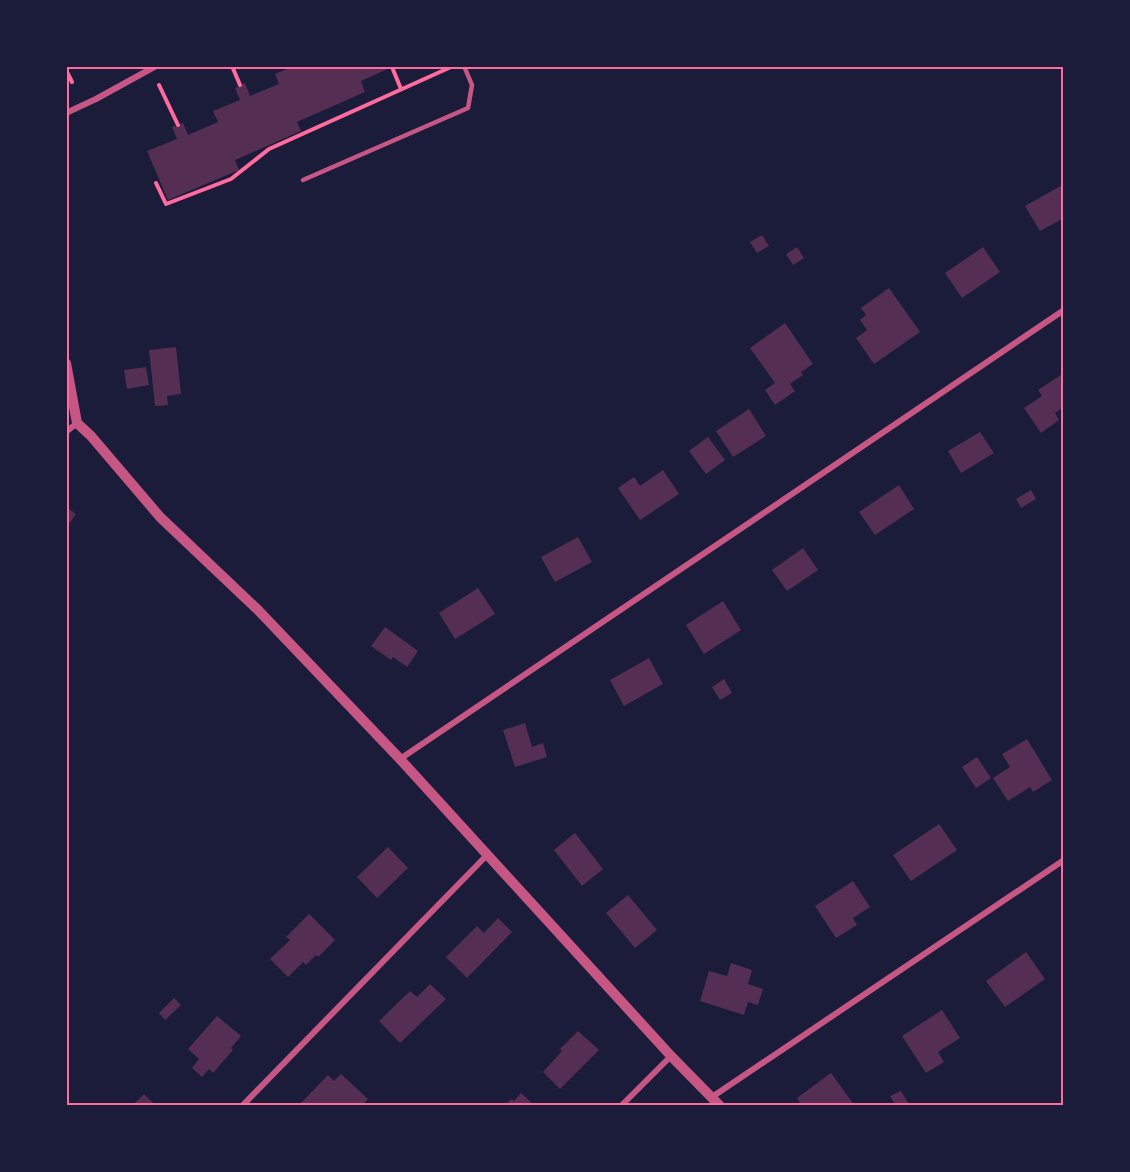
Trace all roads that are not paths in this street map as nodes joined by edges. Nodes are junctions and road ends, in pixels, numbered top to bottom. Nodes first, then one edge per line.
1 (156, 66) edge
2 (464, 66) edge
3 (66, 113) edge
4 (303, 180) dead end
5 (1064, 310) edge
6 (66, 363) edge
7 (77, 423) junction
8 (66, 432) edge
9 (400, 759) junction
10 (488, 854) junction
11 (1064, 860) edge
12 (671, 1056) junction
13 (716, 1102) edge
14 (242, 1106) edge
15 (621, 1106) edge

1 - 3 street
2 - 4 lane
5 - 9 street
6 - 7 street
7 - 8 street
7 - 9 street
9 - 10 street
10 - 12 street
10 - 14 street
11 - 13 street
12 - 13 street
12 - 15 street

